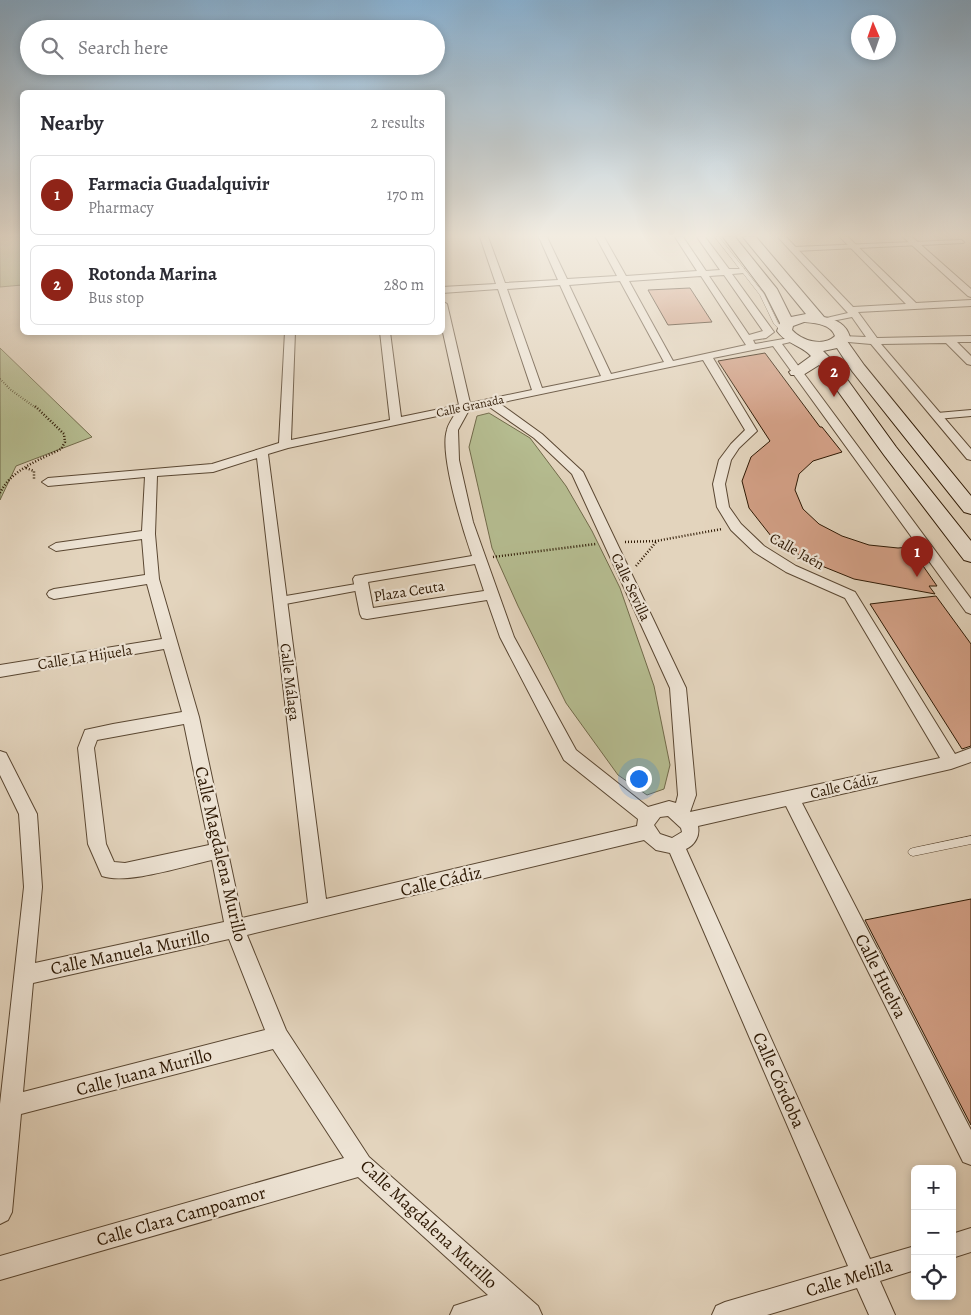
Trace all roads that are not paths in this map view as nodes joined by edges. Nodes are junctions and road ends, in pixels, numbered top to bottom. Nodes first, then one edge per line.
1 (505, 298) edge
2 (570, 298) edge
3 (634, 298) edge
4 (720, 298) edge
5 (745, 298) edge
6 (763, 298) edge
7 (774, 298) edge
8 (803, 298) edge
9 (839, 298) edge
10 (905, 298) edge
11 (971, 303) edge
12 (914, 307) junction
13 (852, 312) junction
14 (445, 317) edge
15 (822, 320) junction
16 (784, 334) junction
17 (290, 335) edge
18 (384, 335) edge
19 (971, 339) edge
20 (841, 340) junction
21 (949, 340) junction
22 (876, 342) junction
23 (750, 343) junction
24 (815, 351) junction
25 (706, 356) junction
26 (971, 362) edge
27 (670, 364) junction
28 (797, 372) junction
29 (607, 377) junction
30 (538, 392) junction
31 (490, 402) junction
32 (465, 407) junction
33 (971, 413) edge
34 (937, 416) junction
35 (396, 422) junction
36 (285, 445) junction
37 (262, 453) junction
38 (971, 456) edge
39 (151, 473) junction
40 (48, 482) dead end
41 (971, 508) edge
42 (148, 534) junction
43 (56, 547) dead end
44 (971, 555) edge
45 (480, 559) junction
46 (152, 580) junction
47 (362, 587) junction
48 (54, 594) dead end
49 (492, 594) junction
50 (280, 601) junction
51 (971, 609) edge
52 (170, 642) junction
53 (0, 671) edge
54 (190, 718) junction
55 (971, 755) edge
56 (0, 758) edge
57 (951, 762) junction
58 (791, 799) junction
59 (684, 817) junction
60 (647, 824) junction
61 (971, 840) edge
62 (676, 846) junction
63 (219, 850) junction
64 (913, 852) dead end
65 (318, 910) junction
66 (235, 929) junction
67 (25, 975) junction
68 (278, 1037) junction
69 (10, 1106) junction
70 (971, 1154) edge
71 (361, 1165) junction
72 (0, 1212) edge
73 (971, 1240) edge
74 (956, 1245) edge
75 (911, 1259) edge
76 (0, 1268) edge
77 (864, 1274) junction
78 (521, 1308) edge
79 (463, 1315) edge
80 (725, 1315) edge
81 (882, 1315) edge

1 - 30 street
2 - 29 street
3 - 27 street
4 - 23 street
5 - 23 street
6 - 16 lane
7 - 16 main road
8 - 15 main road
9 - 13 street
10 - 12 street
11 - 12 street
12 - 13 street
13 - 15 street
13 - 22 street
14 - 32 street
15 - 16 main road
15 - 20 main road
16 - 23 street, Calle Granada
16 - 24 main road
16 - 28 street
17 - 36 street
18 - 35 street
19 - 21 street
20 - 22 street
20 - 24 main road
20 - 41 main road
21 - 22 street
21 - 26 street
22 - 34 street
23 - 25 street, Calle Granada
24 - 28 main road
24 - 44 main road
25 - 27 street, Calle Granada
25 - 57 street, Calle Jaén
27 - 29 street, Calle Granada
28 - 51 street
29 - 30 street, Calle Granada
30 - 31 street, Calle Granada
31 - 32 street, Calle Granada
31 - 59 street, Calle Sevilla
32 - 35 street, Calle Granada
32 - 45 street
33 - 34 street
34 - 38 street
35 - 36 street, Calle Granada
36 - 37 street, Calle Granada
37 - 39 street, Calle Granada
37 - 50 street, Calle Málaga
39 - 40 street, Calle Granada
39 - 42 street, Calle Magdalena Murillo
42 - 43 street
42 - 46 street, Calle Magdalena Murillo
45 - 47 street, Plaza Ceuta
45 - 49 street
46 - 48 street
46 - 52 street, Calle Magdalena Murillo
47 - 49 street, Plaza Ceuta
47 - 50 street
49 - 60 street
50 - 65 street, Calle Málaga
52 - 53 street, Calle La Hijuela
52 - 54 street, Calle Magdalena Murillo
54 - 63 street, Calle Magdalena Murillo
54 - 63 street
55 - 57 street, Calle Cádiz
56 - 67 street
57 - 58 street, Calle Cádiz
58 - 59 street, Calle Cádiz
58 - 70 street, Calle Huelva
59 - 60 street
59 - 62 street
60 - 62 street
60 - 65 street, Calle Cádiz
61 - 64 lane
62 - 77 street, Calle Córdoba
63 - 66 street, Calle Magdalena Murillo
65 - 66 street, Calle Cádiz
66 - 67 street, Calle Manuela Murillo
66 - 68 street, Calle Magdalena Murillo
67 - 69 street
68 - 69 street, Calle Juana Murillo
68 - 71 street, Calle Magdalena Murillo
69 - 72 street
71 - 76 street, Calle Clara Campoamor
71 - 78 street, Calle Magdalena Murillo
73 - 74 street
75 - 77 street, Calle Melilla
77 - 80 street, Calle Melilla
77 - 81 street, Calle Córdoba
78 - 79 street

